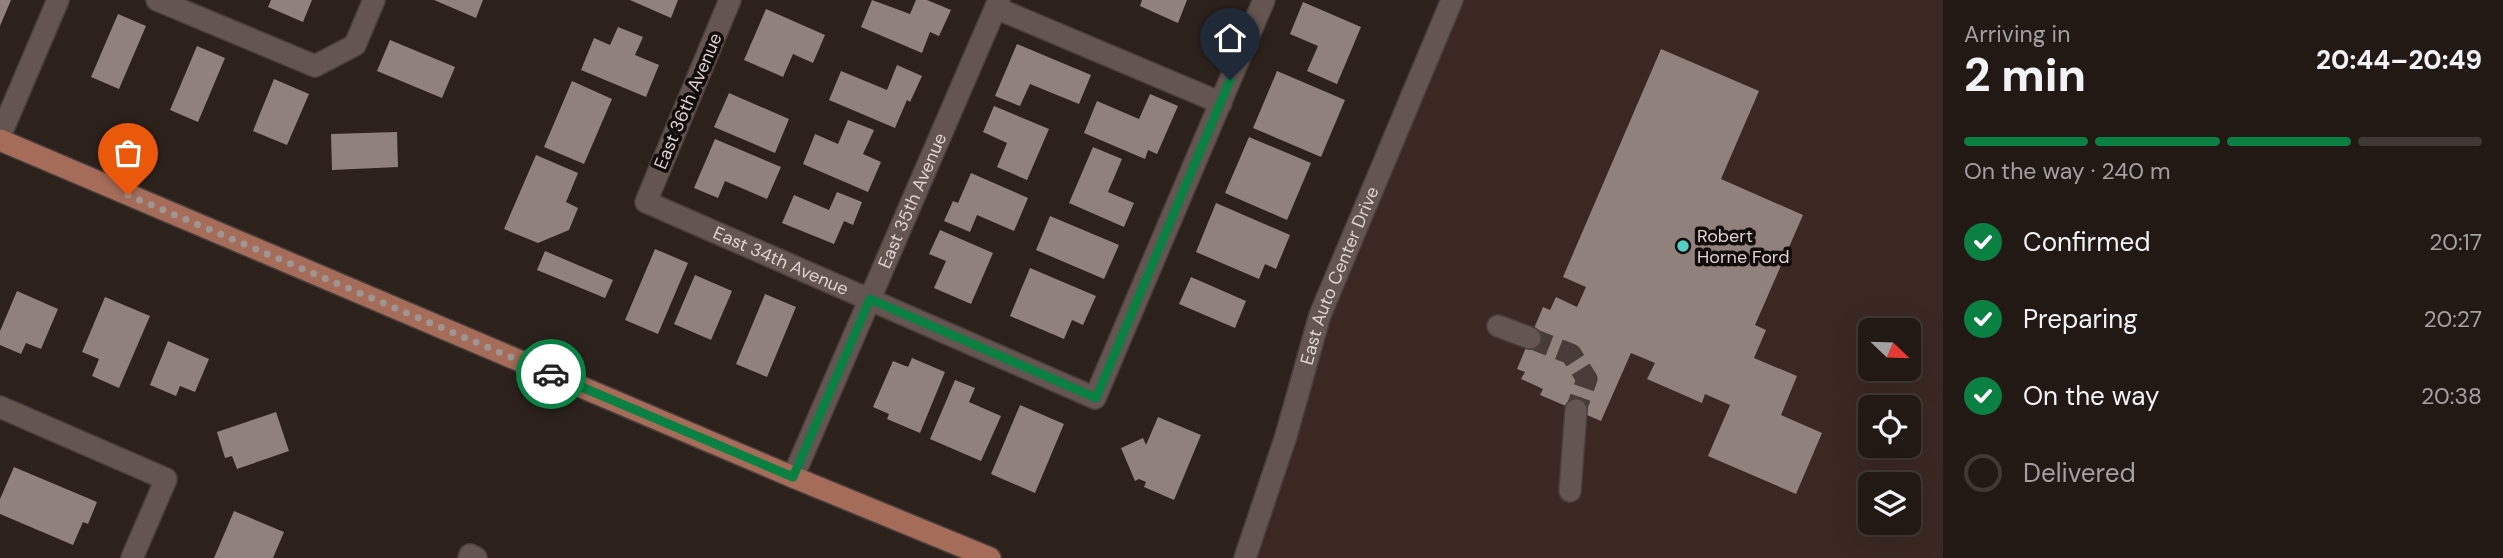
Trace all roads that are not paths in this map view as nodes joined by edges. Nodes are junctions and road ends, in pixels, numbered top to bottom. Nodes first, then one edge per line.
1 (58, 0) edge
2 (157, 0) edge
3 (374, 0) edge
4 (730, 0) edge
5 (1264, 0) edge
6 (1451, 0) edge
7 (998, 4) edge
8 (1220, 103) junction
9 (0, 138) edge
10 (646, 202) joint
11 (870, 299) junction
12 (1499, 326) dead end
13 (1530, 338) tunnel mouth
14 (0, 408) edge
15 (1576, 410) tunnel mouth
16 (793, 477) junction
17 (1570, 491) dead end
18 (132, 558) edge
19 (469, 558) edge
20 (476, 558) edge
21 (990, 558) edge
22 (1245, 558) edge

1 - 9 street
2 - 3 street
4 - 10 street, East 36th Avenue
5 - 8 street, East 34th Avenue
6 - 22 street, East Auto Center Drive
7 - 8 street
7 - 11 street, East 35th Avenue
8 - 11 street, East 34th Avenue
9 - 16 main road
10 - 11 street, East 34th Avenue
11 - 16 street, East 35th Avenue
12 - 13 street
14 - 18 street
15 - 17 street
16 - 21 main road
19 - 20 street

